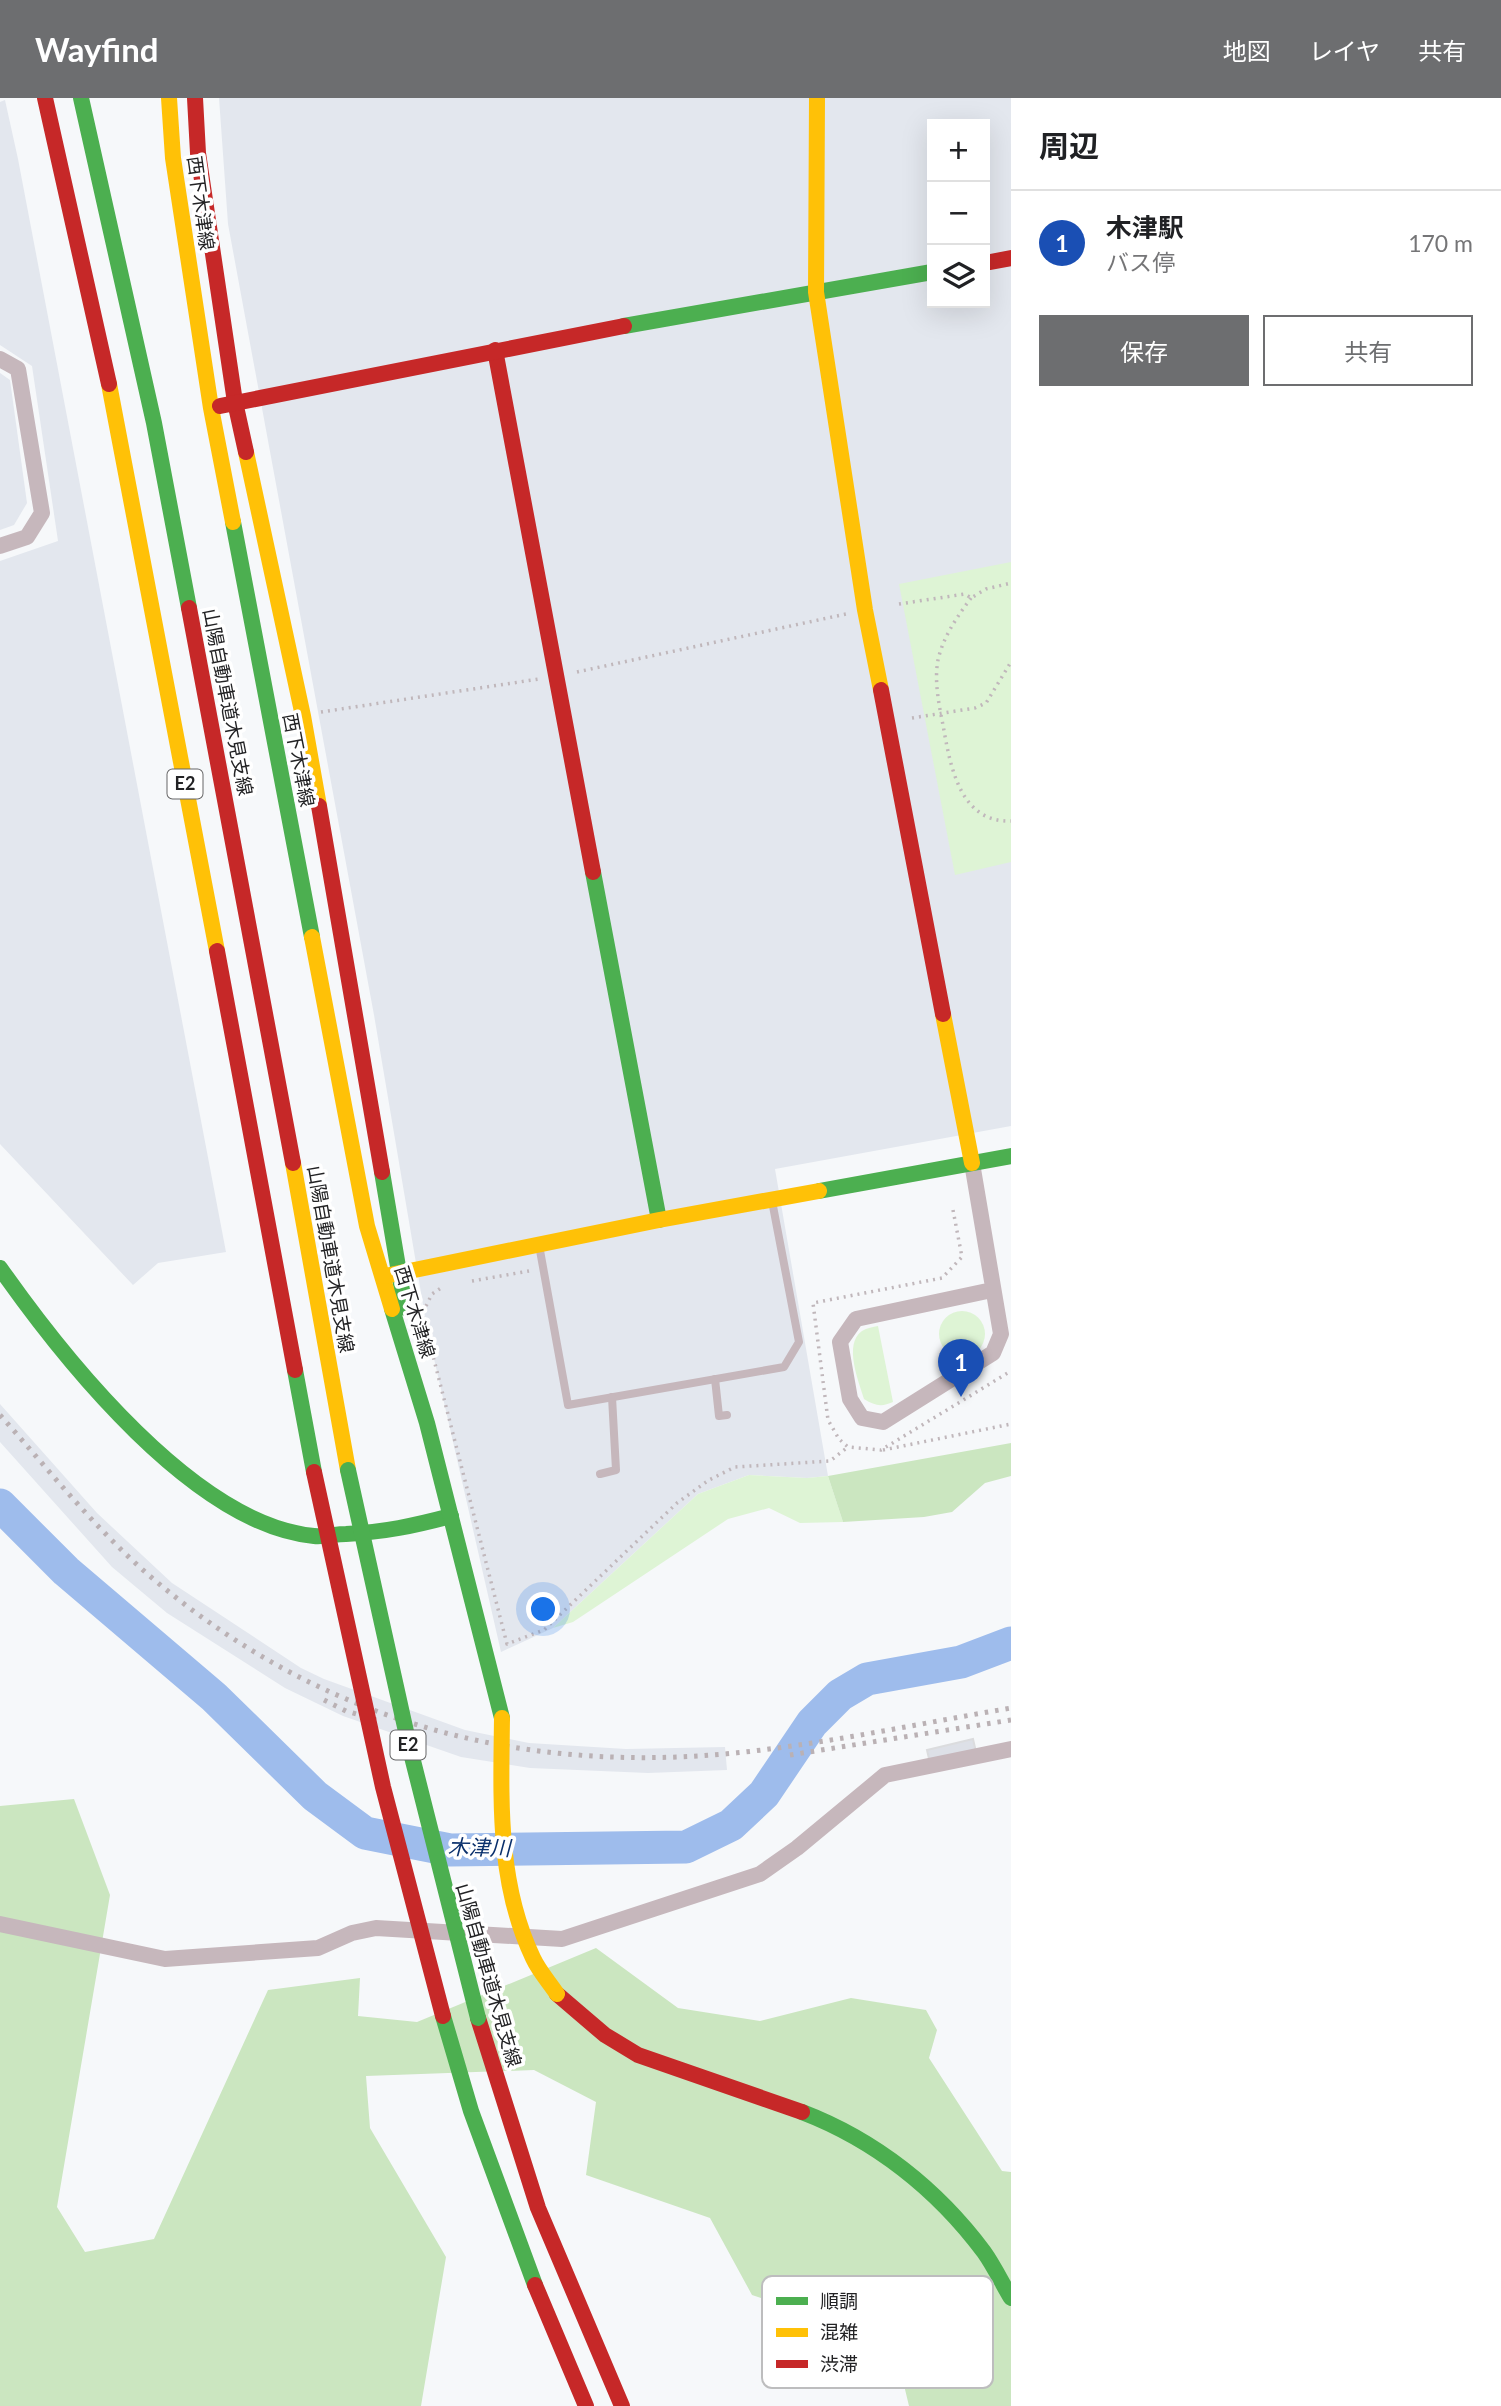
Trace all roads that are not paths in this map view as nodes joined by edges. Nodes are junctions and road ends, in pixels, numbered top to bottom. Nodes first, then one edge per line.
1 (45, 98) edge
2 (81, 98) edge
3 (169, 98) edge
4 (195, 98) edge
5 (817, 98) edge
6 (1011, 258) edge
7 (990, 262) edge
8 (927, 273) edge
9 (816, 292) junction
10 (495, 350) junction
11 (0, 359) edge
12 (235, 402) junction
13 (211, 408) junction
14 (0, 546) edge
15 (1011, 1156) edge
16 (972, 1163) junction
17 (772, 1201) junction
18 (659, 1220) junction
19 (539, 1245) junction
20 (0, 1268) edge
21 (390, 1275) junction
22 (992, 1290) junction
23 (715, 1379) junction
24 (612, 1397) junction
25 (727, 1415) dead end
26 (600, 1474) dead end
27 (451, 1516) junction
28 (1011, 1749) edge
29 (0, 1924) edge
30 (1011, 2298) edge
31 (586, 2406) edge
32 (622, 2406) edge

1 - 31 main road, E2, bridge
2 - 32 main road, 山陽自動車道木見支線 / E2, bridge
3 - 13 main road, 西下木津線
4 - 12 main road, 西下木津線
5 - 9 main road
6 - 7 main road
8 - 9 main road
9 - 10 main road
9 - 16 main road
10 - 12 main road
10 - 18 main road
11 - 14 street
12 - 13 main road
12 - 21 main road, 西下木津線
13 - 21 main road, 西下木津線
15 - 16 main road
16 - 17 main road
16 - 22 street
17 - 18 main road
17 - 23 lane
18 - 19 main road
19 - 21 main road
19 - 24 lane
20 - 27 main road
21 - 27 main road, 西下木津線
22 - 22 street
23 - 24 lane
23 - 25 lane
24 - 26 lane
27 - 30 main road, 西下木津線, bridge
28 - 29 street

